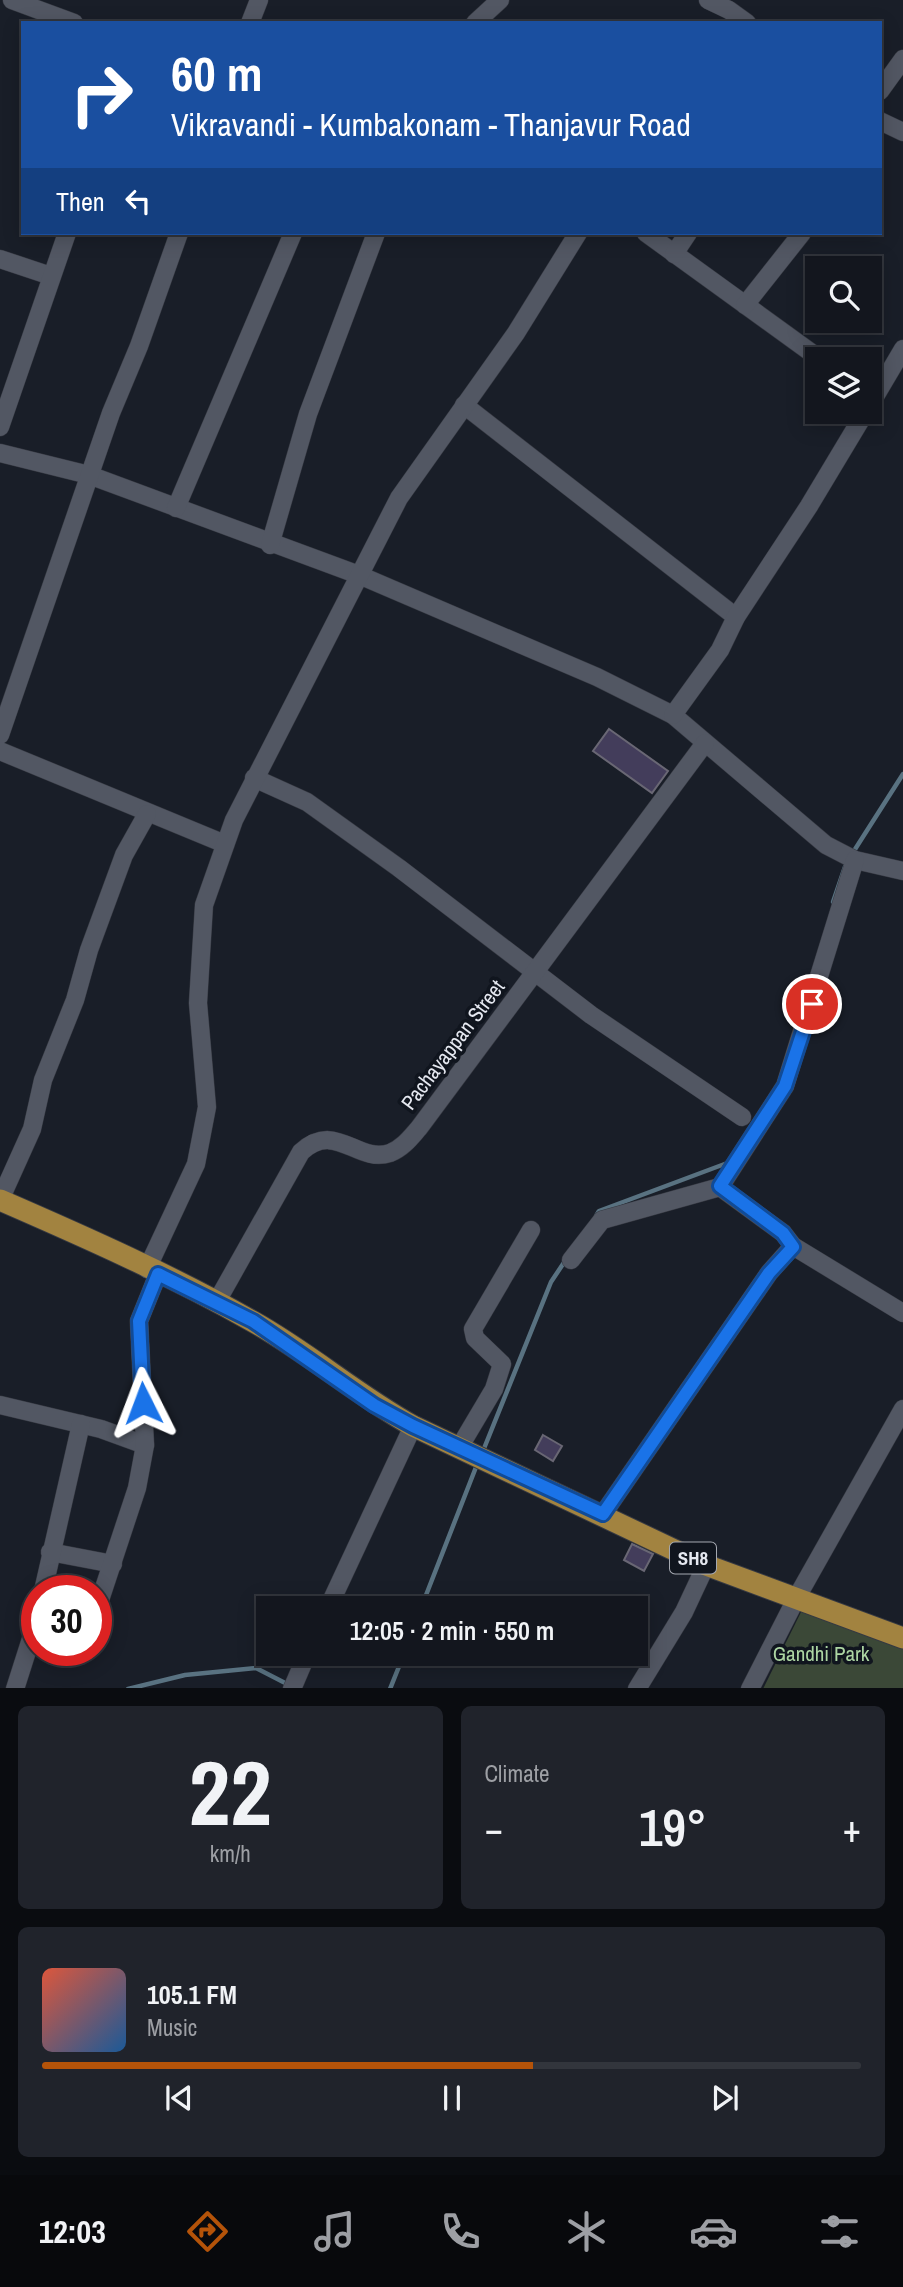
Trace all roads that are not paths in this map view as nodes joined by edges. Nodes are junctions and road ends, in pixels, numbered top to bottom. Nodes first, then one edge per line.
1 (12, 0) edge
2 (259, 0) edge
3 (500, 0) edge
4 (708, 0) edge
5 (728, 11) edge
6 (69, 21) edge
7 (251, 21) edge
8 (477, 21) edge
9 (744, 21) edge
10 (903, 59) edge
11 (882, 89) edge
12 (882, 122) edge
13 (903, 132) edge
14 (66, 235) edge
15 (179, 235) edge
16 (292, 235) edge
17 (375, 235) edge
18 (577, 235) edge
19 (649, 235) edge
20 (687, 235) edge
21 (800, 235) edge
22 (674, 254) junction
23 (0, 259) edge
24 (51, 276) junction
25 (745, 305) junction
26 (805, 348) edge
27 (903, 349) edge
28 (882, 383) edge
29 (464, 405) junction
30 (857, 424) edge
31 (0, 427) edge
32 (0, 453) edge
33 (89, 475) junction
34 (176, 508) junction
35 (270, 545) junction
36 (359, 575) junction
37 (736, 617) junction
38 (673, 715) junction
39 (0, 736) edge
40 (705, 743) junction
41 (0, 751) edge
42 (254, 778) junction
43 (147, 814) junction
44 (225, 844) junction
45 (855, 860) junction
46 (903, 871) edge
47 (536, 973) junction
48 (742, 1117) dead end
49 (720, 1186) junction
50 (0, 1200) edge
51 (531, 1230) dead end
52 (793, 1247) junction
53 (571, 1260) dead end
54 (153, 1271) junction
55 (216, 1303) junction
56 (903, 1313) edge
57 (0, 1405) edge
58 (903, 1409) edge
59 (81, 1424) junction
60 (413, 1426) junction
61 (145, 1445) junction
62 (474, 1454) junction
63 (603, 1514) junction
64 (50, 1552) junction
65 (113, 1564) junction
66 (706, 1564) junction
67 (46, 1575) edge
68 (109, 1575) edge
69 (334, 1596) edge
70 (797, 1597) junction
71 (903, 1638) edge
72 (22, 1666) edge
73 (302, 1666) edge
74 (294, 1683) edge
75 (15, 1688) edge
76 (639, 1688) edge
77 (751, 1688) edge

1 - 6 street
2 - 7 street
3 - 8 street
4 - 5 street
5 - 9 street
10 - 11 street
12 - 13 street
14 - 24 street
15 - 33 street
16 - 34 street
17 - 35 street
18 - 29 street
19 - 22 street
20 - 22 street
21 - 25 street
22 - 25 street
23 - 24 street
24 - 31 street
25 - 26 street
27 - 28 street
29 - 36 street
29 - 37 street
30 - 37 street
32 - 33 street
33 - 34 street
33 - 39 street
34 - 35 street
35 - 36 street
36 - 38 street
36 - 42 street
37 - 38 street
38 - 40 street
40 - 45 street
40 - 47 street, Pachayappan Street
41 - 43 street
42 - 44 street
42 - 47 street
43 - 44 street
43 - 50 street
44 - 54 street
45 - 46 street
45 - 49 street
47 - 48 street
47 - 55 street, Pachayappan Street
49 - 52 street
49 - 53 street
50 - 54 main road, SH8
51 - 62 street
52 - 56 street
52 - 63 street
54 - 55 main road, SH8
54 - 61 street
55 - 60 main road, SH8
57 - 59 street
58 - 70 street
59 - 61 street
59 - 64 street
60 - 62 main road, SH8
60 - 69 street
61 - 65 street
62 - 63 main road, SH8
63 - 66 main road, SH8
64 - 65 street
64 - 67 street
65 - 68 street
66 - 70 main road, SH8
66 - 76 street
70 - 71 main road, SH8
70 - 77 street
72 - 75 street
73 - 74 street

